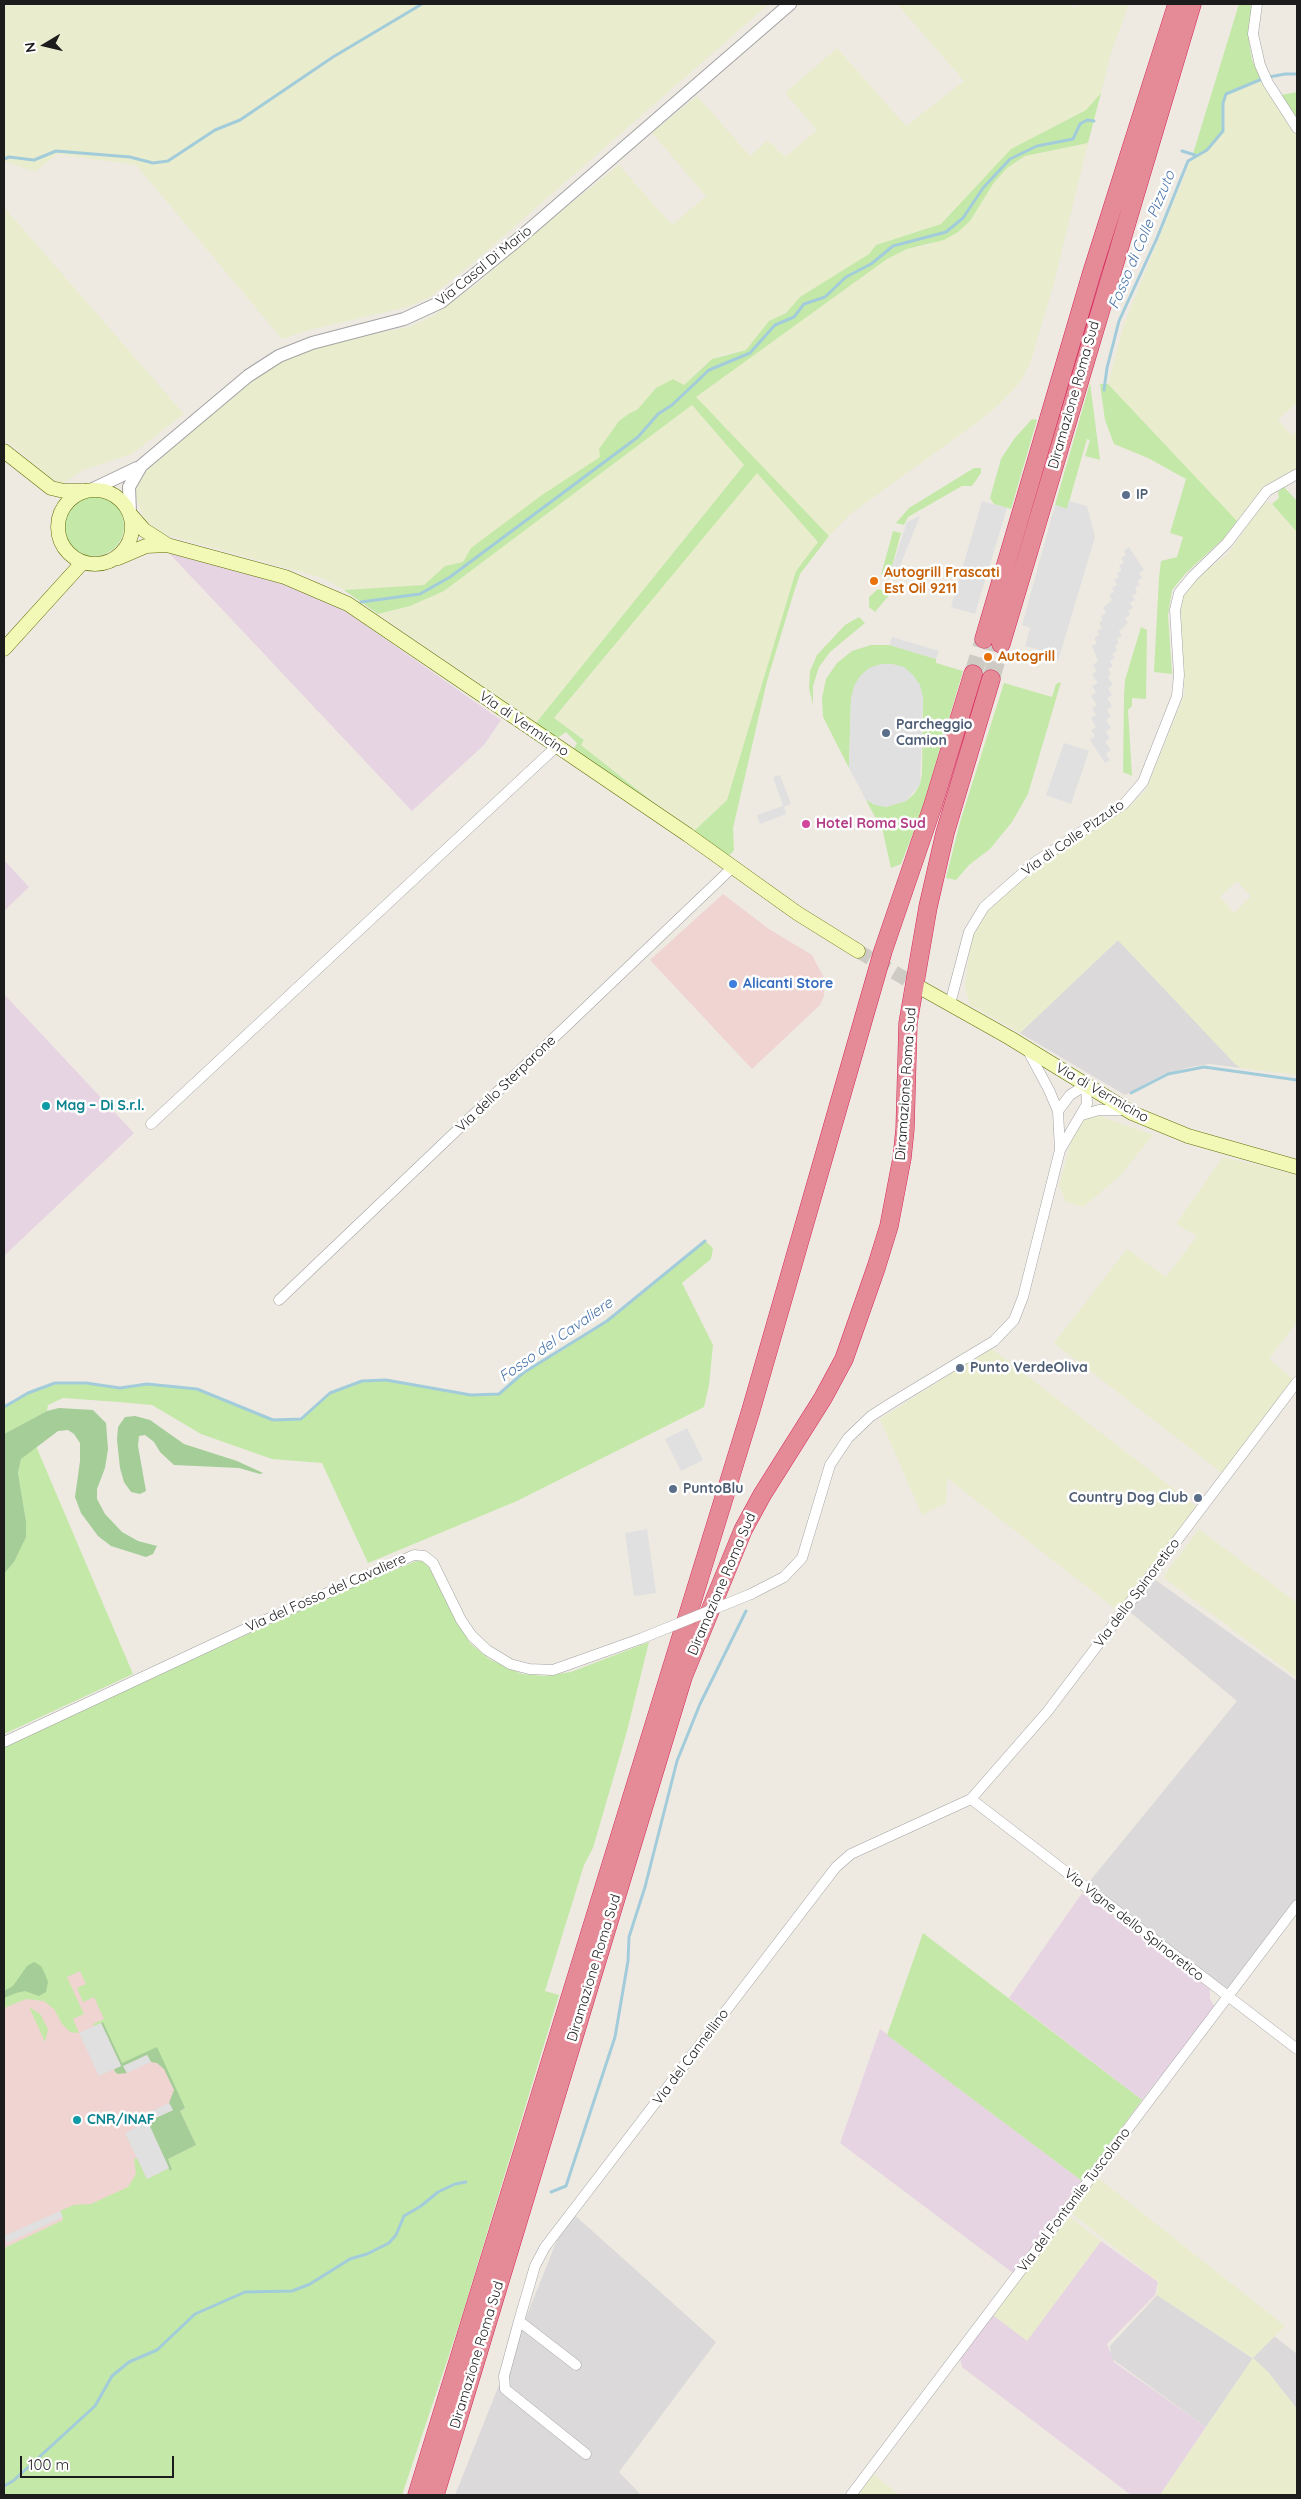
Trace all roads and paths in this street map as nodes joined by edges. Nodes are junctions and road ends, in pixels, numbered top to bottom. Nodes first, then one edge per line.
1 (790, 4) edge
2 (1177, 4) edge
3 (1192, 4) edge
4 (1257, 4) edge
5 (1297, 128) edge
6 (4, 452) edge
7 (142, 466) junction
8 (1297, 474) edge
9 (44, 484) junction
10 (91, 490) junction
11 (130, 513) junction
12 (60, 516) junction
13 (167, 545) junction
14 (118, 558) junction
15 (82, 563) junction
16 (4, 649) edge
17 (973, 674) tunnel mouth
18 (990, 679) tunnel mouth
19 (557, 746) junction
20 (733, 867) junction
21 (858, 951) tunnel mouth
22 (921, 988) tunnel mouth
23 (950, 1004) junction
24 (1026, 1048) junction
25 (1086, 1085) junction
26 (1127, 1110) junction
27 (1058, 1112) junction
28 (1082, 1115) junction
29 (150, 1124) dead end
30 (1060, 1150) junction
31 (1297, 1168) edge
32 (278, 1300) dead end
33 (1297, 1382) edge
34 (4, 1742) edge
35 (972, 1799) junction
36 (1297, 1905) edge
37 (1228, 1997) junction
38 (1297, 2049) edge
39 (519, 2321) junction
40 (576, 2365) dead end
41 (444, 2410) junction
42 (586, 2454) dead end
43 (411, 2495) edge
44 (417, 2495) edge
45 (435, 2495) edge
46 (851, 2495) edge

1 - 7 street, Via Casal Di Mario
2 - 3 highway, Diramazione Roma Sud
4 - 5 street
6 - 9 main road
7 - 10 street, Via Casal Di Mario
7 - 11 street, Via Casal Di Mario
8 - 23 street, Via di Colle Pizzuto
9 - 10 main road
9 - 12 main road
10 - 11 main road
10 - 12 main road
11 - 13 main road, Via di Vermicino
11 - 14 main road
12 - 15 main road
13 - 14 main road, Via di Vermicino
13 - 19 main road, Via di Vermicino
14 - 15 main road
15 - 16 main road
17 - 41 highway, Diramazione Roma Sud
18 - 45 highway, Diramazione Roma Sud
19 - 20 main road, Via di Vermicino
19 - 29 street
20 - 21 main road, Via di Vermicino
20 - 32 street, Via dello Sterparone
22 - 23 main road, Via di Vermicino
23 - 24 main road, Via di Vermicino
24 - 25 main road, Via di Vermicino
24 - 27 street
25 - 26 main road, Via di Vermicino
25 - 27 street
25 - 28 street
26 - 28 street
26 - 31 main road, Via di Vermicino
27 - 30 street
28 - 30 street
30 - 34 street, Via del Fosso del Cavaliere, bridge
33 - 35 street, Via dello Spinoretico
35 - 37 street, Via Vigne dello Spinoretico
35 - 39 street, Via del Cannellino
36 - 37 street, Via del Fontanile Tuscolano
37 - 38 street, Via Vigne dello Spinoretico
37 - 46 street, Via del Fontanile Tuscolano
39 - 40 street
39 - 42 street, Via del Cannellino
41 - 43 highway
41 - 44 highway, Diramazione Roma Sud

